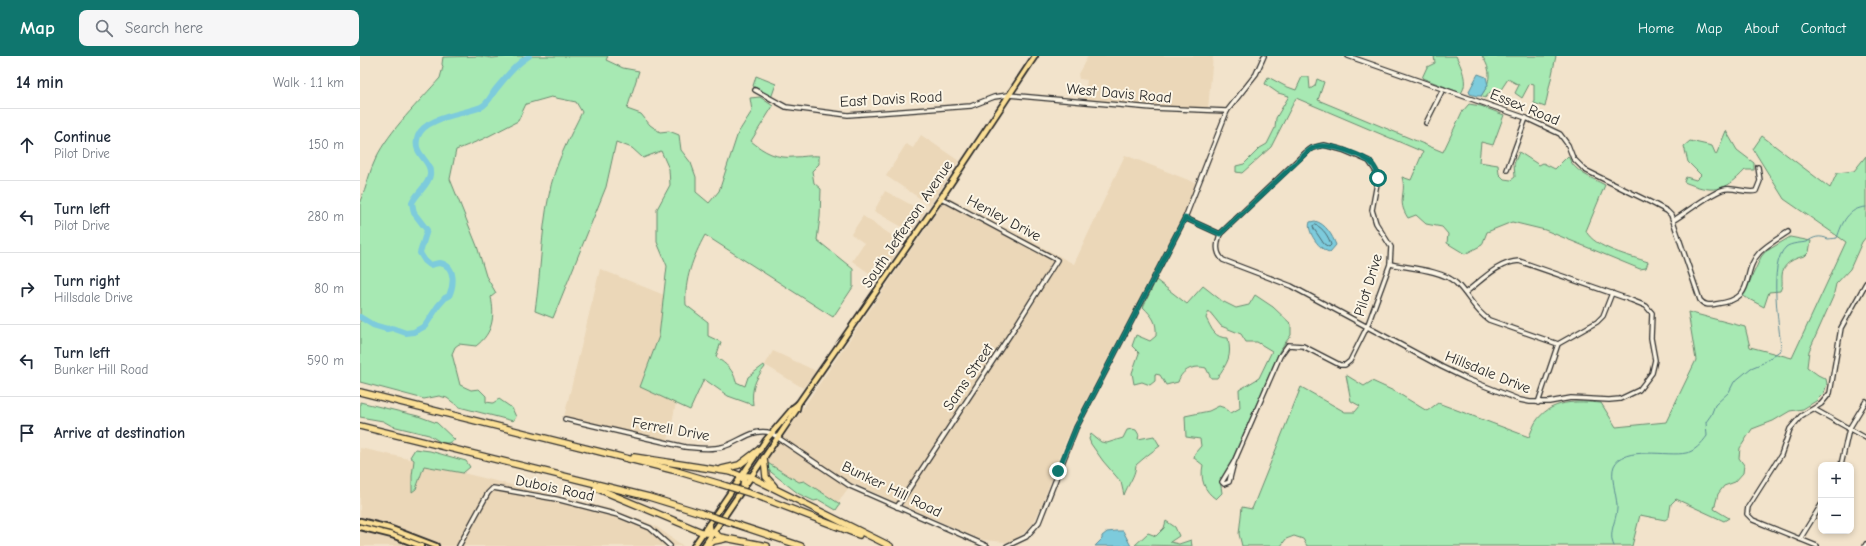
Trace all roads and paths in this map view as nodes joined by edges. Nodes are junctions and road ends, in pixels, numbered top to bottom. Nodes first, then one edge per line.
1 (1035, 56) edge
2 (1264, 56) edge
3 (1348, 56) edge
4 (1443, 89) junction
5 (755, 90) dead end
6 (1008, 95) junction
7 (1227, 111) junction
8 (1526, 118) junction
9 (1426, 123) dead end
10 (1758, 167) dead end
11 (1507, 170) dead end
12 (941, 198) junction
13 (1185, 218) junction
14 (1674, 220) junction
15 (1788, 232) dead end
16 (1220, 234) junction
17 (1057, 260) joint
18 (1390, 264) junction
19 (1866, 283) edge
20 (1465, 293) junction
21 (1612, 293) junction
22 (1367, 327) junction
23 (1558, 344) junction
24 (360, 392) edge
25 (1866, 401) edge
26 (1538, 403) junction
27 (798, 404) junction
28 (1814, 409) junction
29 (565, 419) dead end
30 (360, 426) edge
31 (1849, 429) junction
32 (771, 433) junction
33 (778, 437) junction
34 (1866, 438) edge
35 (760, 449) junction
36 (590, 450) junction
37 (764, 458) junction
38 (1234, 462) junction
39 (1842, 462) edge
40 (706, 468) junction
41 (742, 476) junction
42 (751, 477) junction
43 (571, 479) junction
44 (743, 488) junction
45 (784, 493) junction
46 (897, 507) junction
47 (1818, 510) edge
48 (360, 521) edge
49 (709, 525) junction
50 (360, 528) edge
51 (704, 533) junction
52 (713, 533) junction
53 (728, 538) junction
54 (1800, 539) junction
55 (421, 546) edge
56 (436, 546) edge
57 (458, 546) edge
58 (670, 546) edge
59 (694, 546) edge
60 (705, 546) edge
61 (767, 546) edge
62 (801, 546) edge
63 (888, 546) edge
64 (986, 546) edge
65 (1007, 546) edge
66 (1817, 546) edge

1 - 6 main road, South Jefferson Avenue
2 - 7 street
3 - 4 street, Essex Road
4 - 8 street, Essex Road
4 - 9 street
5 - 6 street, East Davis Road
6 - 7 street, West Davis Road
6 - 12 main road, South Jefferson Avenue
7 - 13 street
8 - 11 street
8 - 14 street, Essex Road
10 - 14 street
12 - 17 street, Henley Drive
12 - 27 main road, South Jefferson Avenue
13 - 16 street
13 - 65 street
14 - 15 street
16 - 18 street, Pilot Drive
16 - 22 street, Hillsdale Drive
17 - 46 street, Sams Street
18 - 20 street
18 - 22 street, Pilot Drive
19 - 28 street
20 - 21 street, Hillsdale Drive
20 - 23 street
21 - 23 street
21 - 26 street, Hillsdale Drive
22 - 26 street, Hillsdale Drive
22 - 38 street, Pilot Drive
23 - 26 street
24 - 36 highway
25 - 31 street
27 - 32 main road, South Jefferson Avenue
27 - 33 main road, South Jefferson Avenue
28 - 31 street
28 - 54 street
29 - 32 street, Ferrell Drive
30 - 43 highway
31 - 34 street
31 - 39 street
32 - 33 street, Bunker Hill Road
32 - 35 main road, South Jefferson Avenue
33 - 37 main road, South Jefferson Avenue
33 - 46 street, Bunker Hill Road
35 - 40 highway
35 - 41 main road, South Jefferson Avenue
36 - 40 highway
36 - 63 highway, bridge
37 - 42 main road, South Jefferson Avenue
37 - 45 highway
38 - 38 street, Pilot Drive
40 - 41 highway
41 - 42 highway
41 - 44 highway
41 - 49 main road, South Jefferson Avenue
42 - 44 main road, South Jefferson Avenue
42 - 45 highway
43 - 51 highway
43 - 62 highway, bridge
44 - 52 main road, South Jefferson Avenue
45 - 63 highway
46 - 64 street, Bunker Hill Road
47 - 54 street
48 - 56 main road
49 - 51 main road, South Jefferson Avenue
49 - 52 highway
50 - 55 main road
51 - 52 highway
51 - 59 main road, South Jefferson Avenue
52 - 53 highway
52 - 60 main road, South Jefferson Avenue
53 - 60 highway
53 - 61 highway
54 - 66 street
57 - 58 street, Dubois Road

